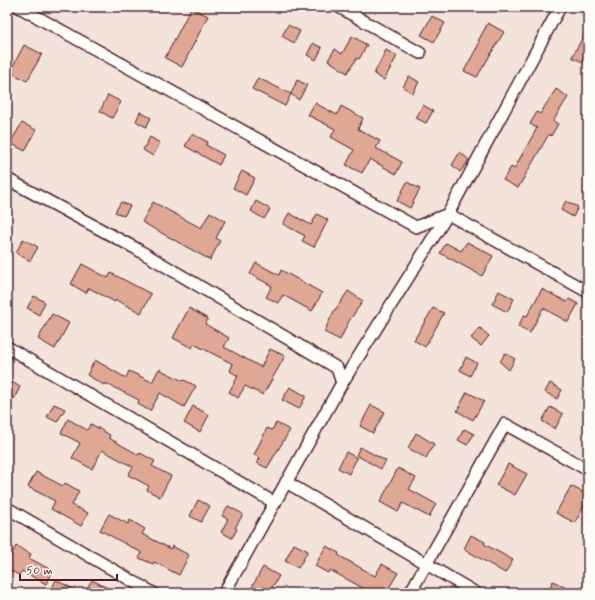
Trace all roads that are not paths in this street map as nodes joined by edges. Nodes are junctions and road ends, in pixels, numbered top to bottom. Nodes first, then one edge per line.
1 (19, 7) edge
2 (339, 7) edge
3 (560, 7) edge
4 (420, 53) dead end
5 (7, 179) edge
6 (448, 214) junction
7 (587, 288) edge
8 (7, 347) edge
9 (342, 383) junction
10 (588, 470) edge
11 (286, 482) junction
12 (275, 503) junction
13 (7, 508) edge
14 (426, 564) junction
15 (153, 593) edge
16 (224, 593) edge
17 (410, 593) edge
18 (476, 593) edge

1 - 6 street
2 - 4 street
3 - 6 street
5 - 9 street
6 - 7 street
6 - 9 street
8 - 12 street
9 - 11 street
10 - 14 street
11 - 12 street
11 - 14 street
12 - 16 street
13 - 15 street
14 - 17 street
14 - 18 street

